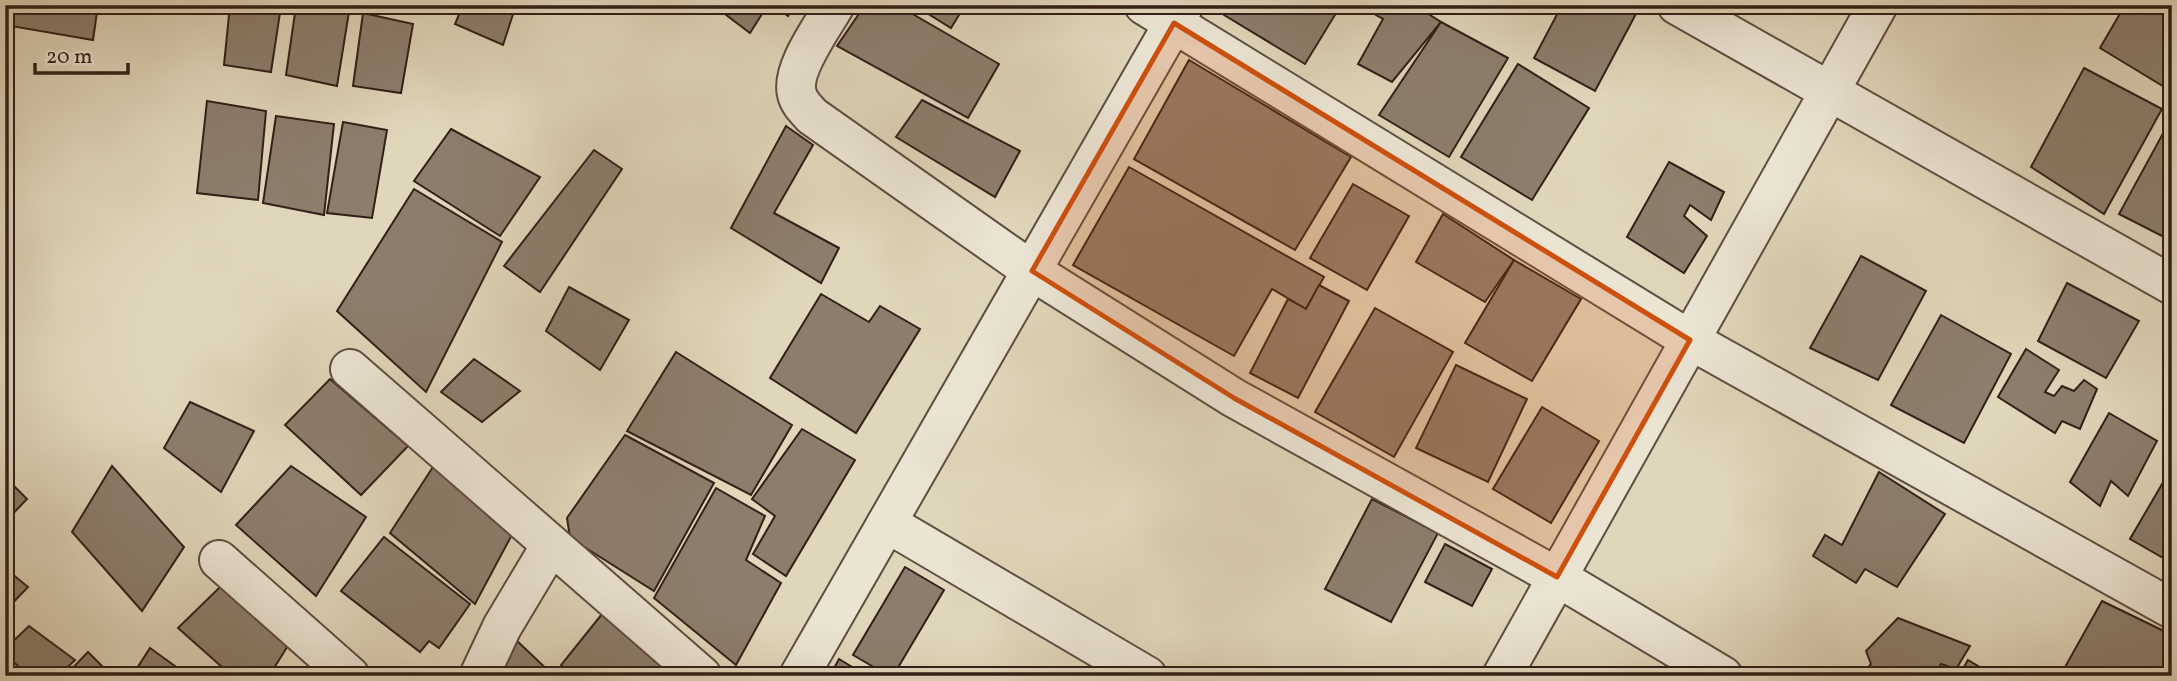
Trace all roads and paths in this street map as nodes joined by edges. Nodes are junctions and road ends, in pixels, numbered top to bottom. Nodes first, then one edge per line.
1 (835, 5) edge
2 (1677, 5) edge
3 (1878, 5) edge
4 (1167, 11) edge
5 (1830, 91) junction
6 (1032, 271) junction
7 (2172, 285) edge
8 (1690, 340) junction
9 (350, 369) dead end
10 (887, 523) junction
11 (551, 545) junction
12 (219, 560) dead end
13 (1557, 578) junction
14 (2172, 609) edge
15 (350, 676) edge
16 (479, 676) edge
17 (702, 676) edge
18 (799, 676) edge
19 (1147, 676) edge
20 (1502, 676) edge
21 (1723, 676) edge

1 - 6 street
2 - 5 street
3 - 5 street
4 - 6 street
4 - 8 street
5 - 7 street
5 - 8 street
6 - 10 street
6 - 13 street
8 - 13 street
8 - 14 street
9 - 11 street
10 - 18 street
10 - 19 street
11 - 16 street
11 - 17 street
12 - 15 street
13 - 20 street
13 - 21 street

